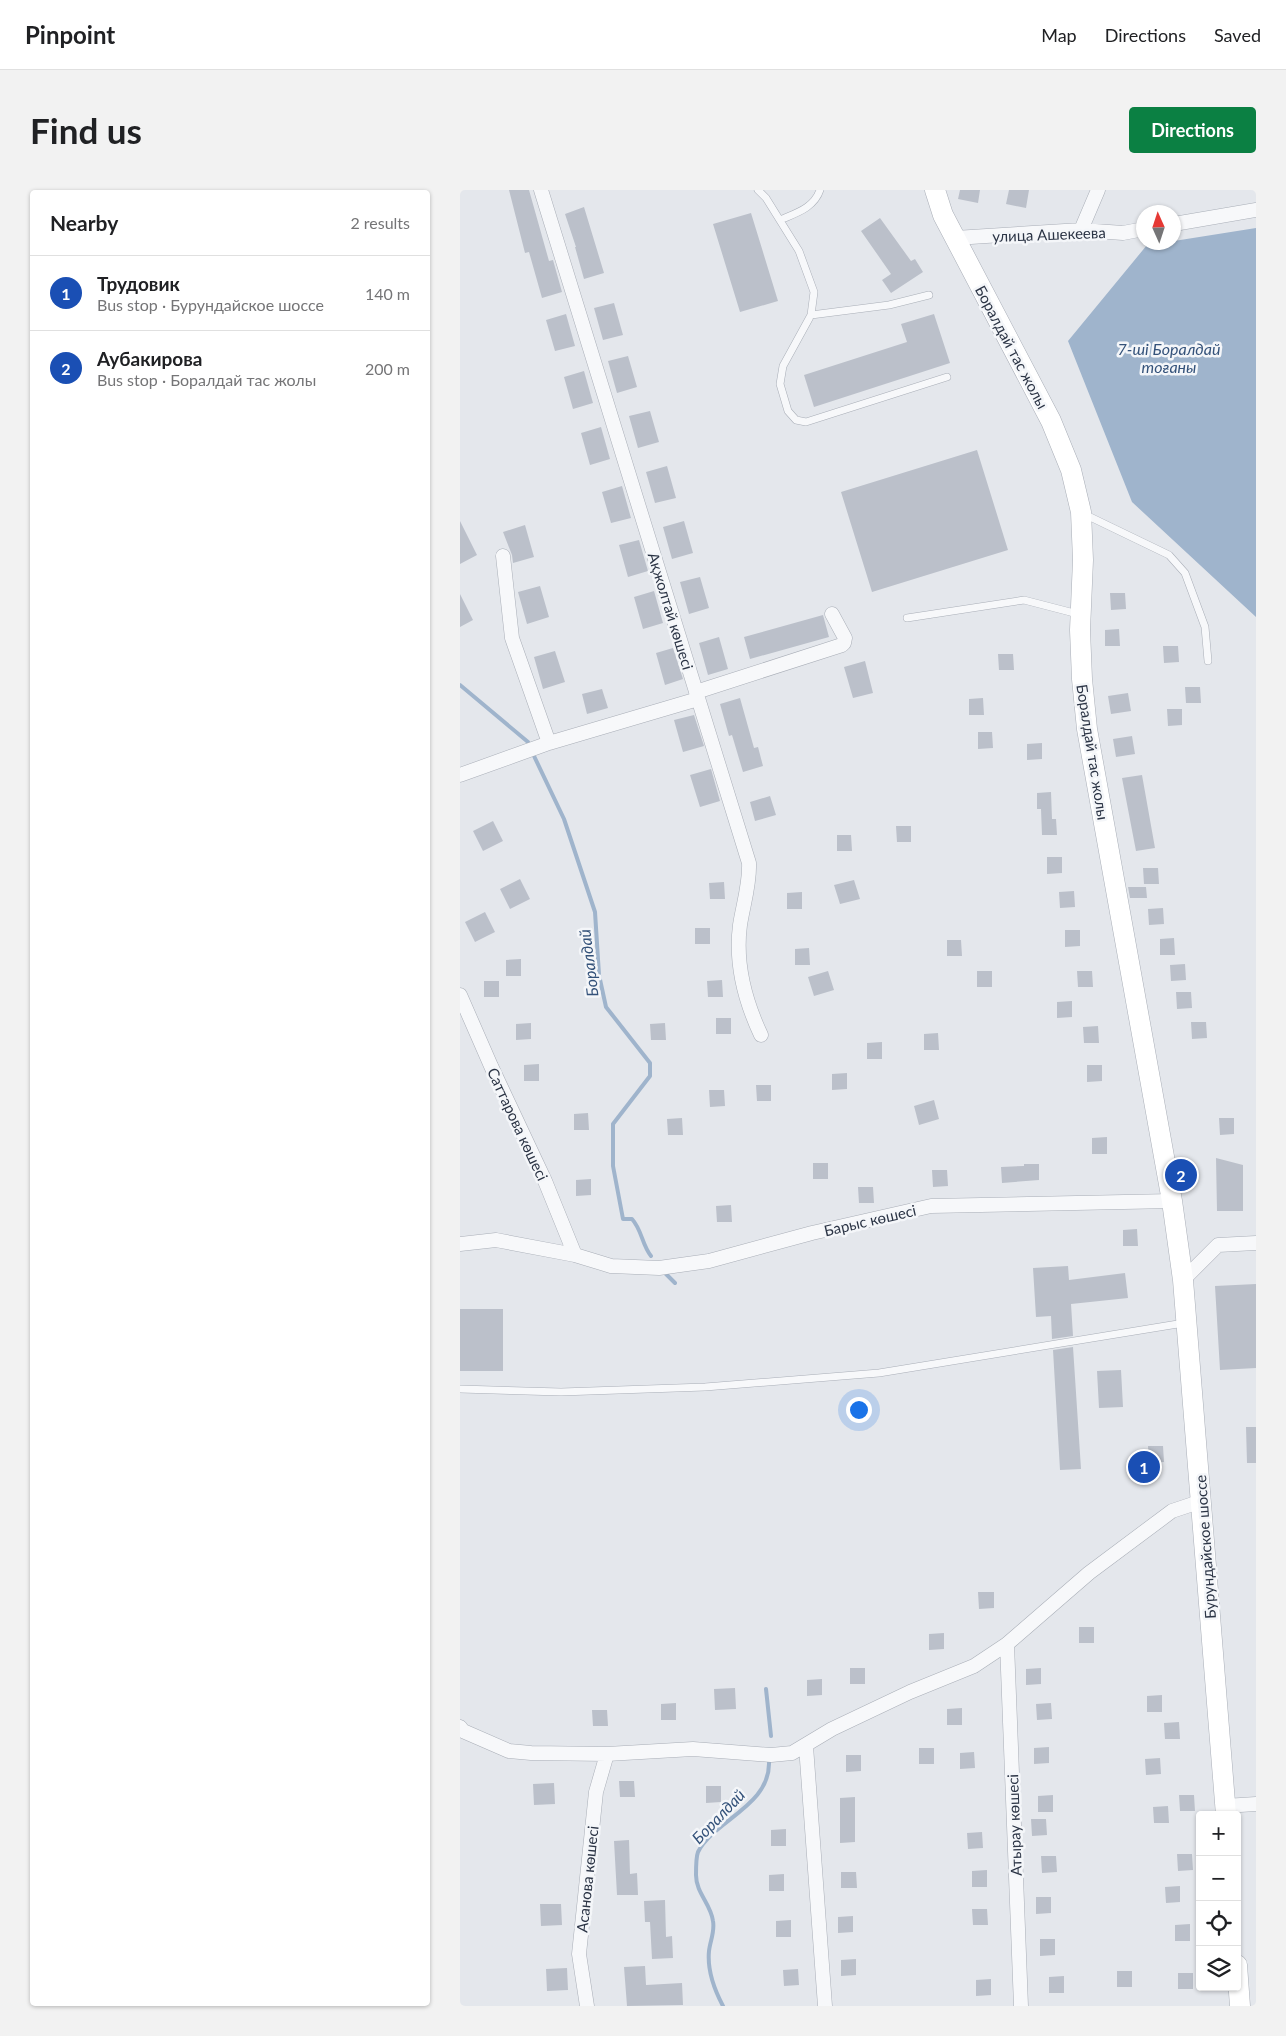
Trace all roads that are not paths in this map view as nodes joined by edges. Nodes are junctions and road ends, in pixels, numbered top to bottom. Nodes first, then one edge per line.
1 (541, 190) edge
2 (758, 190) edge
3 (820, 190) edge
4 (935, 190) edge
5 (1098, 190) edge
6 (1256, 210) edge
7 (780, 220) junction
8 (1181, 223) edge
9 (1080, 230) junction
10 (1136, 230) edge
11 (955, 238) junction
12 (929, 295) dead end
13 (811, 315) junction
14 (946, 377) dead end
15 (1081, 512) junction
16 (503, 556) dead end
17 (832, 614) dead end
18 (1080, 615) junction
19 (907, 618) dead end
20 (1208, 661) dead end
21 (697, 696) junction
22 (549, 743) junction
23 (460, 775) edge
24 (460, 994) edge
25 (761, 1035) dead end
26 (1172, 1201) junction
27 (1256, 1243) edge
28 (460, 1244) edge
29 (575, 1255) junction
30 (1184, 1280) junction
31 (1187, 1323) junction
32 (460, 1389) edge
33 (1202, 1501) junction
34 (1007, 1644) junction
35 (460, 1727) edge
36 (806, 1746) junction
37 (607, 1754) junction
38 (1256, 1804) edge
39 (1226, 1811) edge
40 (1239, 1991) edge
41 (587, 2006) edge
42 (824, 2006) edge
43 (1021, 2006) edge
44 (1240, 2006) edge

1 - 21 street, Ақжолтай көшесі
2 - 7 lane
3 - 7 lane
4 - 11 main road, Боралдай тас жолы
5 - 9 street
6 - 8 street
7 - 13 lane
9 - 10 street, улица Ашекеева
9 - 11 street, улица Ашекеева
11 - 15 main road, Боралдай тас жолы
12 - 13 lane
13 - 14 lane
15 - 18 main road, Боралдай тас жолы
15 - 20 lane
16 - 22 street
17 - 21 street
18 - 19 lane
18 - 26 main road, Боралдай тас жолы
21 - 22 street
21 - 25 street, Ақжолтай көшесі
22 - 23 street
24 - 29 street, Саттарова көшесі
26 - 29 street, Барыс көшесі
26 - 30 main road, Боралдай тас жолы
27 - 30 street
28 - 29 street, Барыс көшесі
30 - 31 main road, Бурундайское шоссе
31 - 32 lane
31 - 33 main road, Бурундайское шоссе
33 - 34 street
33 - 39 main road, Бурундайское шоссе
34 - 36 street
34 - 43 street, Атырау көшесі
35 - 37 street
36 - 37 street
36 - 42 street
37 - 41 street, Асанова көшесі
38 - 39 street
40 - 44 main road

